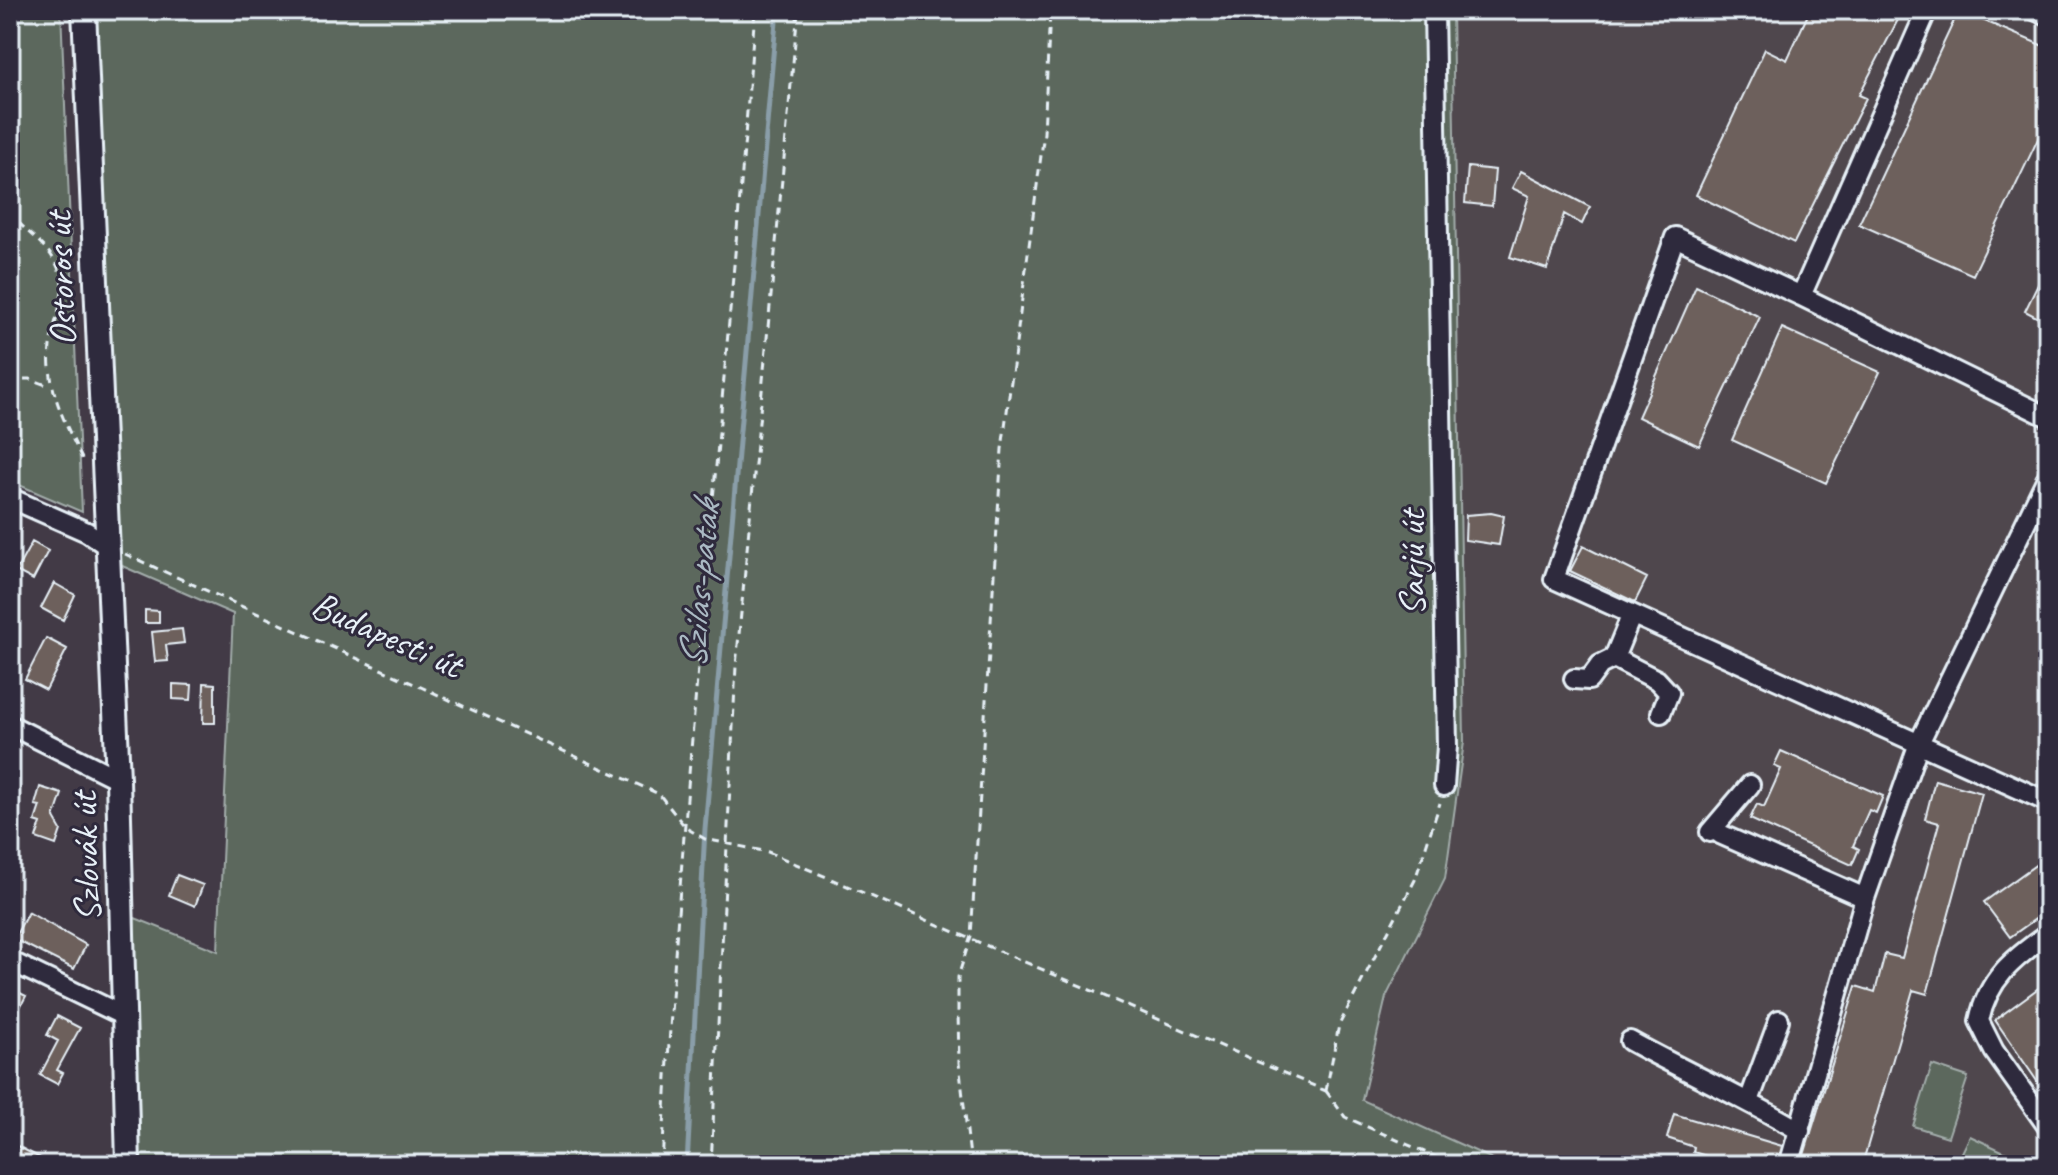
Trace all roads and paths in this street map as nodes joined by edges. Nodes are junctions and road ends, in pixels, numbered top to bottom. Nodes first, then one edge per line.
1 (84, 10) edge
2 (755, 10) edge
3 (798, 10) edge
4 (1050, 10) edge
5 (1434, 10) edge
6 (1927, 10) edge
7 (2035, 10) edge
8 (2048, 16) edge
9 (10, 211) edge
10 (1801, 296) junction
11 (10, 379) edge
12 (50, 387) junction
13 (2048, 417) edge
14 (87, 470) dead end
15 (2048, 476) edge
16 (10, 498) edge
17 (107, 546) junction
18 (1632, 614) junction
19 (1614, 658) junction
20 (1574, 679) dead end
21 (1661, 713) dead end
22 (10, 725) edge
23 (1919, 743) junction
24 (118, 779) junction
25 (1750, 785) dead end
26 (1444, 786) joint
27 (2048, 802) edge
28 (685, 827) junction
29 (726, 844) junction
30 (1865, 898) junction
31 (2048, 934) edge
32 (971, 936) junction
33 (10, 961) edge
34 (126, 1017) junction
35 (1779, 1020) dead end
36 (1630, 1041) dead end
37 (1326, 1091) junction
38 (1749, 1101) junction
39 (2048, 1127) edge
40 (1800, 1131) junction
41 (128, 1165) edge
42 (662, 1165) edge
43 (711, 1165) edge
44 (971, 1165) edge
45 (1454, 1165) edge
46 (1789, 1165) edge

1 - 17 main road, Ostoros út
2 - 28 path
3 - 29 path
4 - 32 path
5 - 26 street, Sarjú út
6 - 10 street
7 - 8 street
9 - 12 path
10 - 13 street
10 - 18 street
11 - 12 path
12 - 14 path
15 - 23 street
16 - 17 street
17 - 24 main road, Szlovák út
17 - 28 path, Budapesti út
18 - 19 street
18 - 23 street
19 - 20 street
19 - 21 street
22 - 24 street
23 - 27 street
23 - 30 street
24 - 34 main road, Szlovák út
25 - 30 street
26 - 37 path
28 - 29 path, Budapesti út
28 - 42 path
29 - 32 path, Budapesti út
29 - 43 path
30 - 40 street
31 - 39 street
32 - 37 path, Budapesti út
32 - 44 path
33 - 34 street
34 - 41 main road, Szlovák út
35 - 38 street
36 - 38 street
37 - 45 path
38 - 40 street
40 - 46 street

